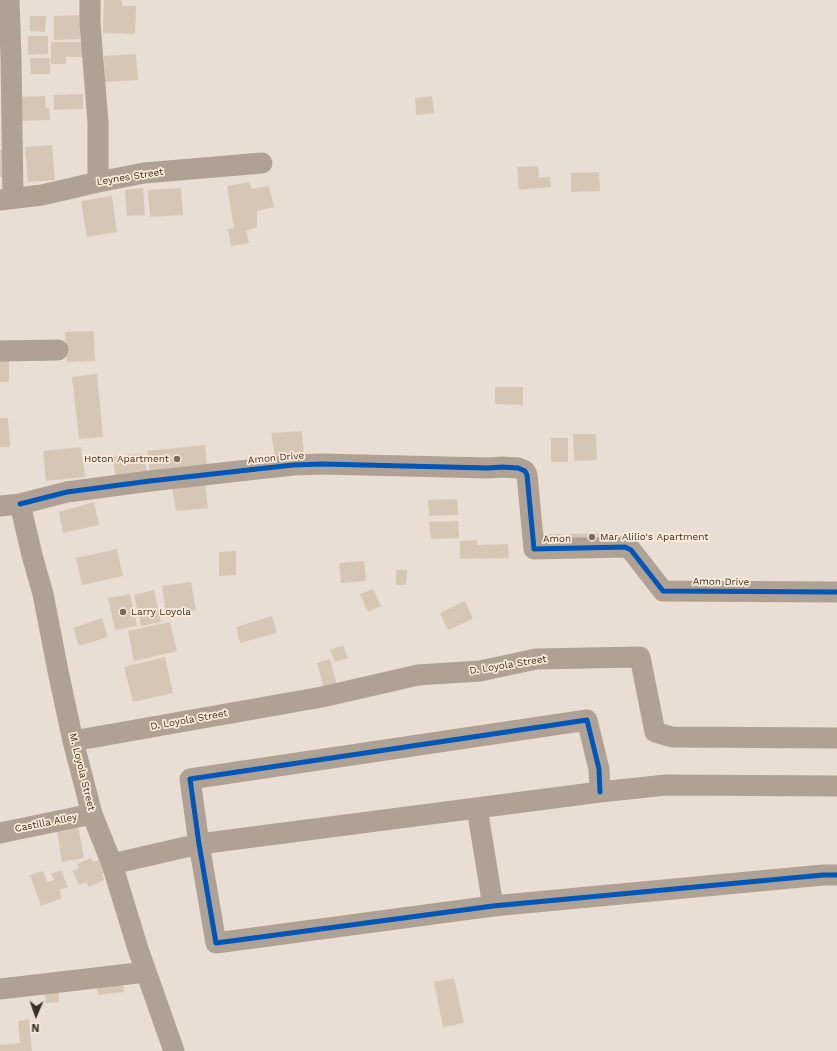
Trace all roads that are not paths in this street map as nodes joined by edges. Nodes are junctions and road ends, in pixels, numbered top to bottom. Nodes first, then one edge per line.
1 (9, 0) edge
2 (90, 0) edge
3 (262, 163) dead end
4 (98, 182) junction
5 (7, 199) edge
6 (58, 350) dead end
7 (0, 351) edge
8 (528, 480) joint
9 (10, 505) edge
10 (625, 547) joint
11 (837, 592) edge
12 (837, 738) edge
13 (73, 741) junction
14 (837, 786) edge
15 (600, 792) junction
16 (477, 808) junction
17 (92, 814) junction
18 (0, 833) edge
19 (199, 844) junction
20 (112, 864) junction
21 (837, 875) edge
22 (493, 906) junction
23 (146, 972) junction
24 (0, 989) edge
25 (174, 1051) edge

1 - 5 street
2 - 4 street
3 - 4 street, Leynes Street
4 - 5 street, Leynes Street
6 - 7 street
8 - 9 street, Amon Drive
8 - 10 street, Amon
9 - 13 street, M. Loyola Street
10 - 11 street, Amon Drive
12 - 13 street, D. Loyola Street
13 - 17 street, M. Loyola Street
14 - 15 street
15 - 16 street
15 - 19 street
16 - 19 street
16 - 22 street
17 - 18 street, Castilla Alley
17 - 20 street, M. Loyola Street
19 - 20 street
19 - 22 street
20 - 23 street, M. Loyola Street
21 - 22 street
23 - 24 street
23 - 25 street, M. Loyola Street

